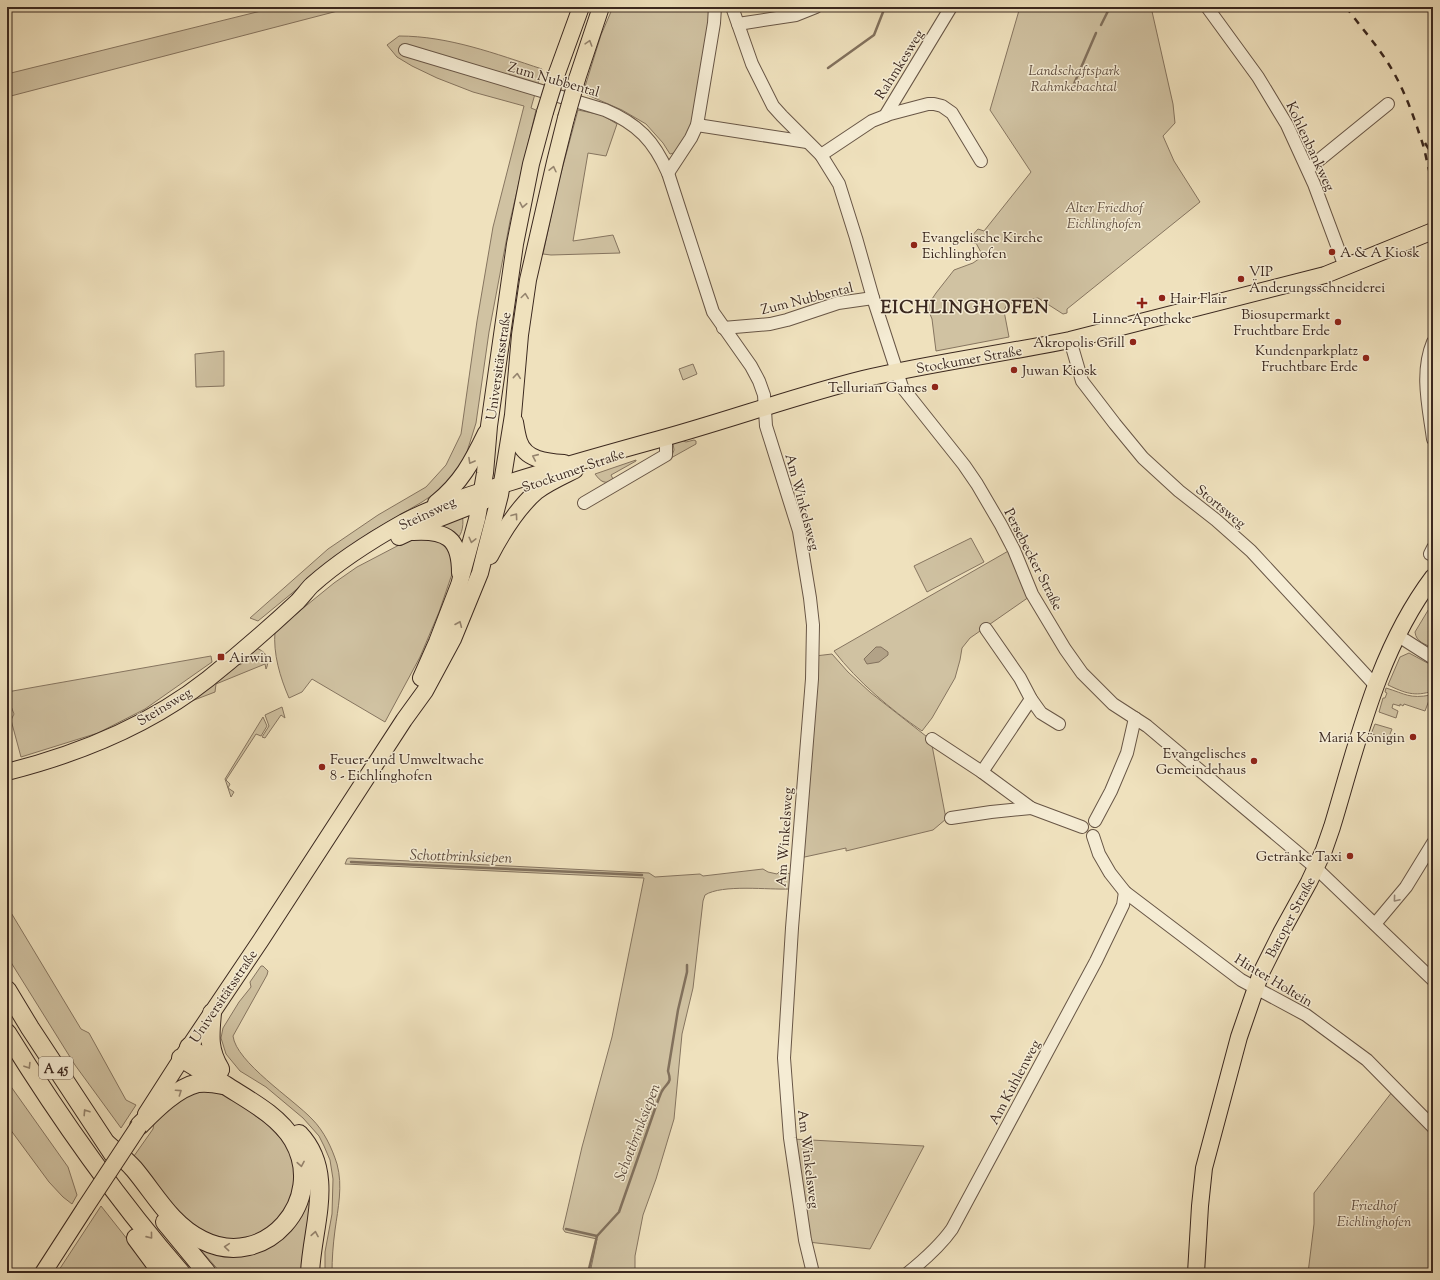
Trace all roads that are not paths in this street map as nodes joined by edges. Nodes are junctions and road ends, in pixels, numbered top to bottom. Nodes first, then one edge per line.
1 (581, 7) edge
2 (601, 7) edge
3 (715, 7) edge
4 (732, 7) edge
5 (816, 7) edge
6 (951, 7) edge
7 (1207, 7) edge
8 (738, 24) junction
9 (405, 50) dead end
10 (1388, 104) dead end
11 (885, 116) junction
12 (697, 125) junction
13 (807, 142) junction
14 (821, 155) junction
15 (981, 161) dead end
16 (1308, 169) junction
17 (668, 173) junction
18 (1433, 231) edge
19 (1345, 267) junction
20 (873, 298) junction
21 (724, 328) junction
22 (1070, 340) junction
23 (1433, 342) edge
24 (896, 372) junction
25 (765, 408) junction
26 (513, 415) junction
27 (489, 426) junction
28 (666, 438) junction
29 (1433, 439) edge
30 (575, 466) junction
31 (501, 490) junction
32 (482, 496) junction
33 (584, 503) dead end
34 (424, 513) junction
35 (410, 532) junction
36 (480, 573) junction
37 (1433, 577) edge
38 (459, 585) junction
39 (298, 600) junction
40 (986, 629) dead end
41 (1398, 635) junction
42 (1433, 658) edge
43 (1375, 685) junction
44 (1031, 700) junction
45 (1135, 718) junction
46 (404, 720) junction
47 (1059, 724) dead end
48 (932, 739) dead end
49 (7, 772) edge
50 (982, 772) junction
51 (1032, 808) junction
52 (951, 818) dead end
53 (1094, 821) junction
54 (1082, 828) junction
55 (1093, 836) junction
56 (1433, 843) edge
57 (1316, 868) junction
58 (1125, 892) junction
59 (1375, 924) junction
60 (1433, 980) edge
61 (1256, 987) junction
62 (7, 990) edge
63 (212, 1013) junction
64 (7, 1033) edge
65 (185, 1052) junction
66 (223, 1078) junction
67 (139, 1126) junction
68 (1433, 1127) edge
69 (107, 1144) junction
70 (91, 1161) junction
71 (43, 1273) edge
72 (162, 1273) edge
73 (181, 1273) edge
74 (207, 1273) edge
75 (310, 1273) edge
76 (813, 1273) edge
77 (908, 1273) edge
78 (1196, 1273) edge

1 -> 27 main road, Universitätsstraße, bridge
26 -> 2 main road, Universitätsstraße, bridge
3 - 12 street
4 - 8 street, Persebecker Straße
5 - 8 street
6 - 11 street, Rahmkesweg
7 - 16 street, Kohlenbankweg
8 - 13 street, Persebecker Straße
9 - 17 street, Zum Nubbental
10 - 16 street
11 - 14 street, Rahmkesweg
11 - 15 street, Rahmkesweg
12 - 13 street
12 - 17 street
13 - 14 street, Persebecker Straße
14 - 20 street, Persebecker Straße
16 - 19 street, Kohlenbankweg
17 - 21 street, Zum Nubbental
18 - 19 main road, Stockumer Straße
19 - 22 main road, Stockumer Straße
20 - 21 street, Zum Nubbental
20 - 24 street, Persebecker Straße
21 - 25 street, Zum Nubbental
22 - 24 main road, Stockumer Straße
22 - 43 street, Stortsweg
23 - 29 street
24 - 25 main road, Stockumer Straße
24 - 45 street, Persebecker Straße
25 - 28 main road, Stockumer Straße
25 - 76 street, Am Winkelsweg
30 -> 26 main road, Universitätsstraße
26 - 31 main road, Universitätsstraße
27 - 32 main road, Universitätsstraße
27 -> 34 main road
28 - 30 main road, Stockumer Straße
28 - 33 street, Stockumer Straße
30 - 31 main road, Stockumer Straße
36 -> 30 main road
31 - 32 main road, Stockumer Straße
31 - 36 main road, Universitätsstraße
32 - 34 main road, Steinsweg
32 - 35 main road, Steinsweg
32 -> 38 main road, Universitätsstraße
34 - 39 main road, Steinsweg
35 - 38 main road
35 - 39 main road, Steinsweg
46 -> 36 main road, Universitätsstraße
37 - 41 main road, Baroper Straße
38 - 46 main road, Universitätsstraße
39 - 49 main road, Steinsweg
40 - 44 street
41 - 42 street
41 - 43 main road, Baroper Straße
43 - 57 main road, Baroper Straße
44 - 47 street
44 - 50 street
45 - 53 street, Hinter Holtein
45 - 57 street, Persebecker Straße
46 - 63 main road, Universitätsstraße
48 - 50 street
50 - 51 street
51 - 52 street
51 - 54 street
53 - 54 street
53 - 55 street, Hinter Holtein
54 - 55 street
55 - 58 street, Hinter Holtein
56 -> 59 street
57 - 59 street, Persebecker Straße
57 - 61 main road, Baroper Straße
58 - 61 street, Hinter Holtein
58 - 77 street, Am Kuhlenweg
59 - 60 street, Persebecker Straße
61 - 68 street, Hinter Holtein
61 - 78 main road, Baroper Straße
69 -> 62 highway, A 45
63 - 65 main road, Universitätsstraße
63 - 66 highway
64 -> 70 highway, A 45
65 - 66 highway
65 - 67 main road, Universitätsstraße
67 -> 66 highway
66 -> 69 highway
75 -> 66 highway
67 - 71 main road, Universitätsstraße, bridge
69 - 74 highway, A 45
70 - 72 highway
70 -> 73 highway, A 45

